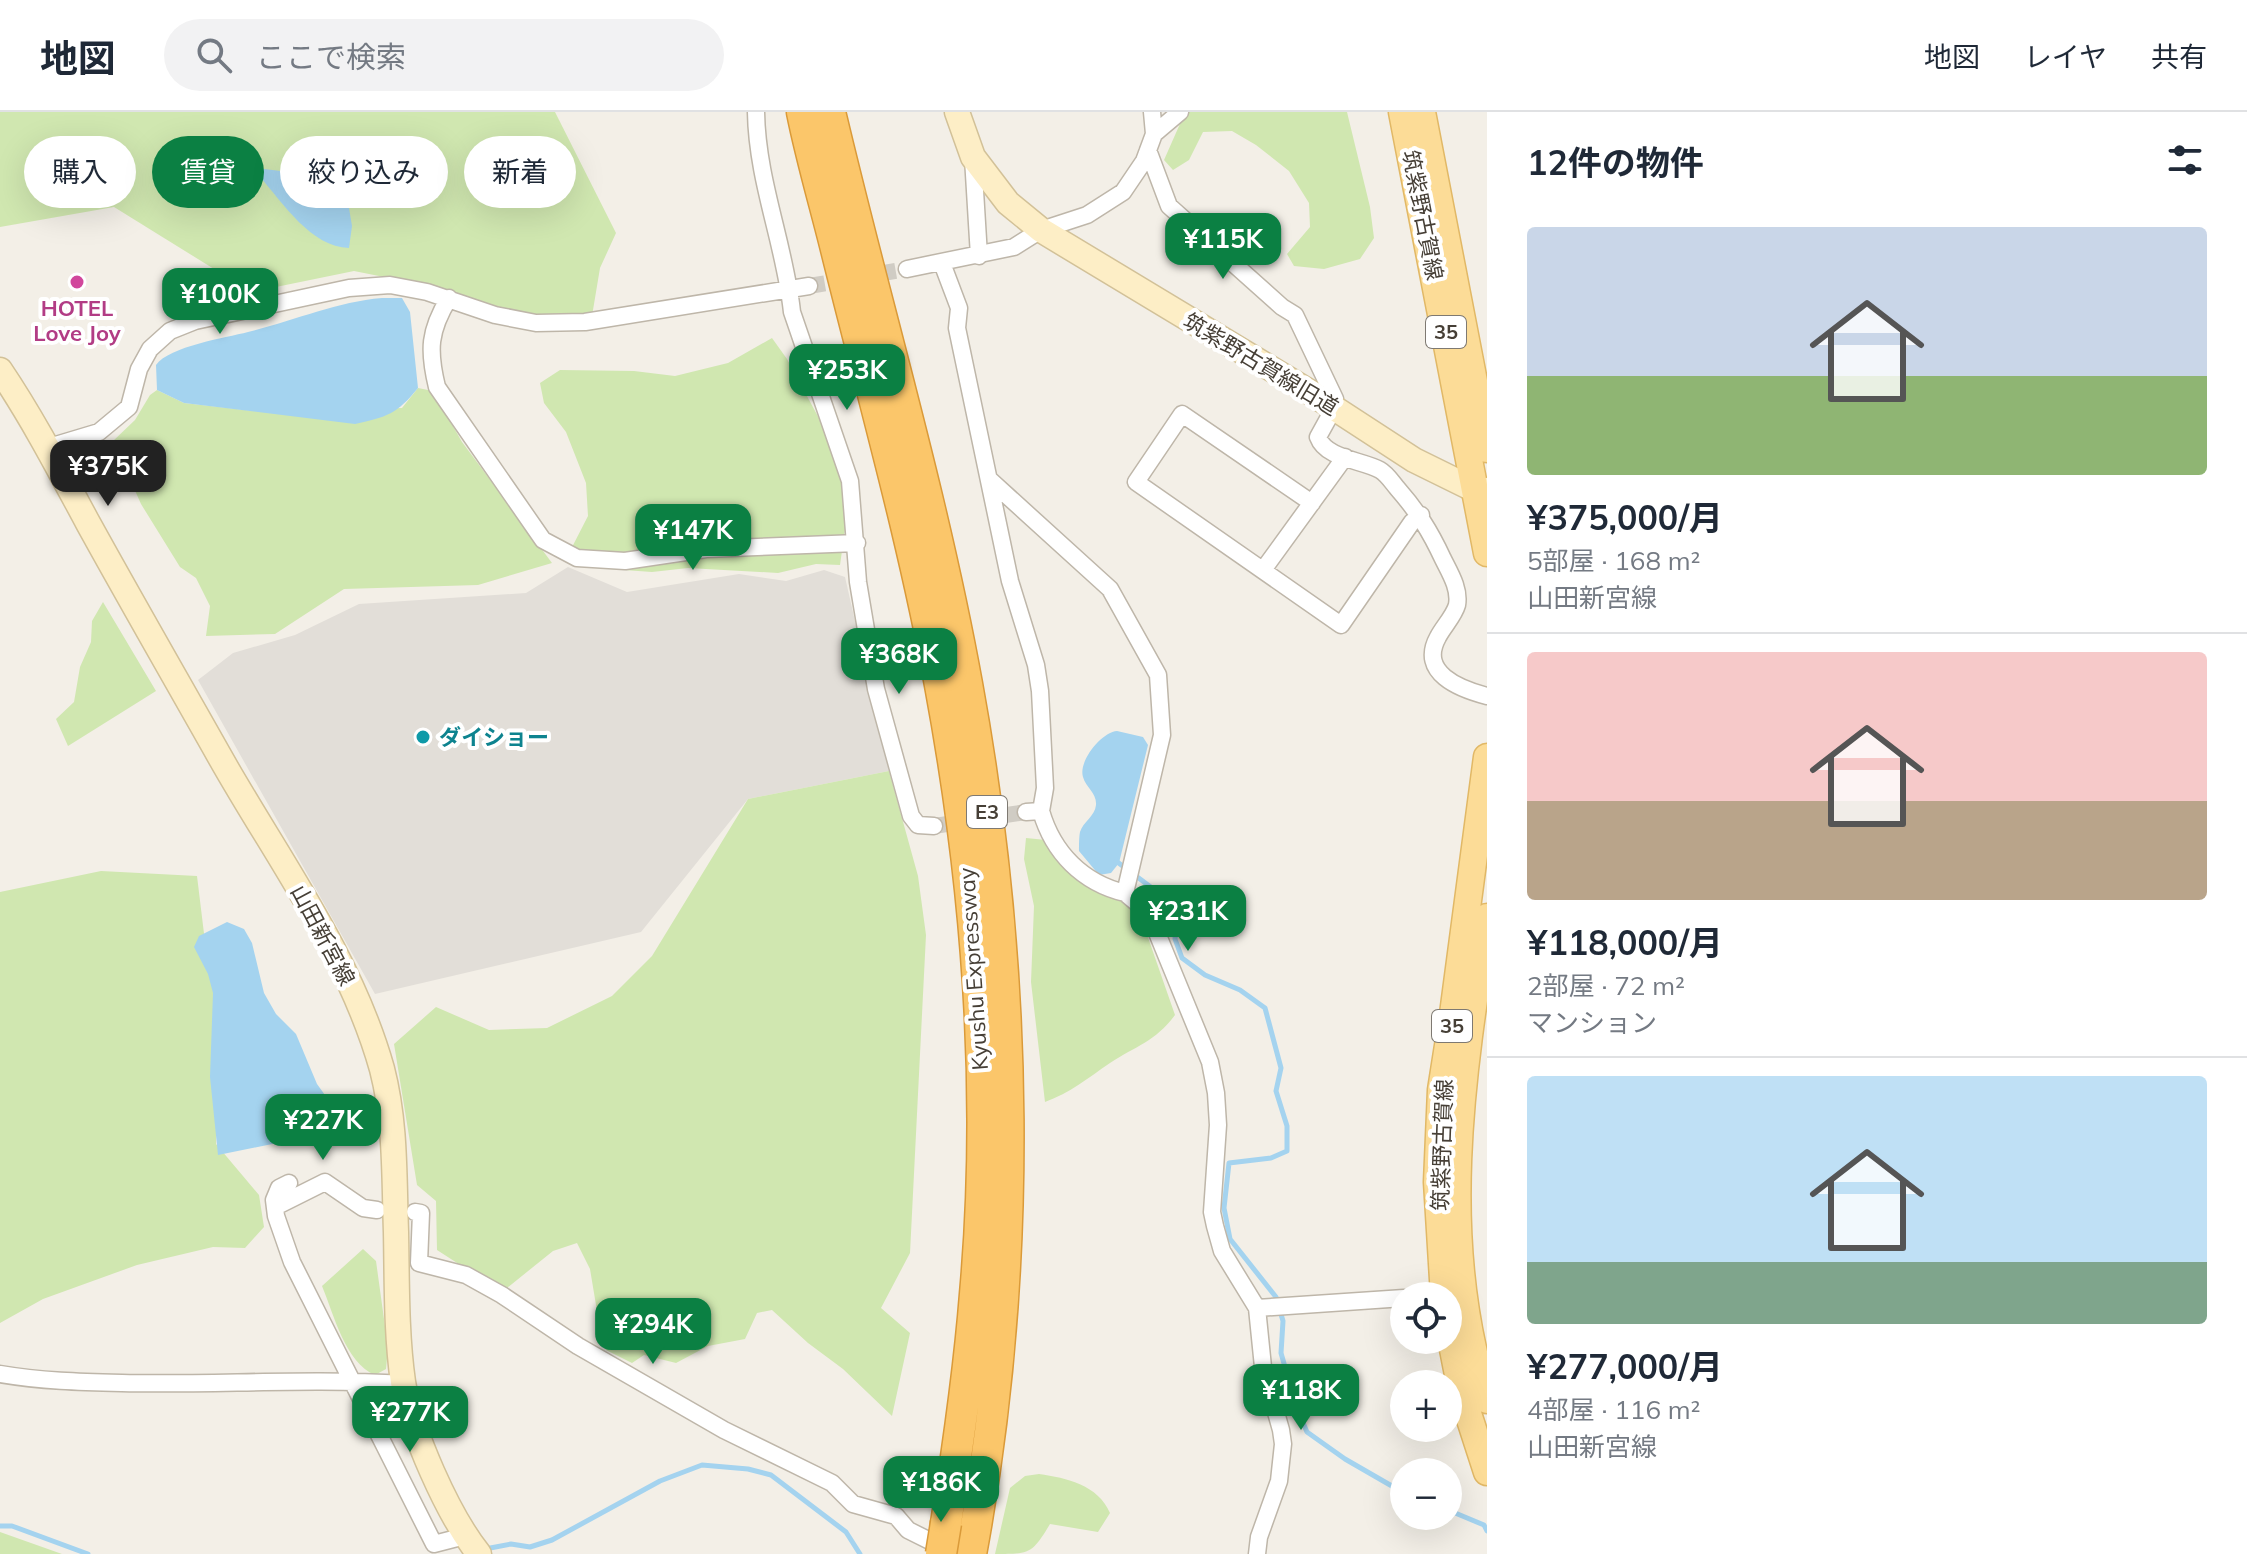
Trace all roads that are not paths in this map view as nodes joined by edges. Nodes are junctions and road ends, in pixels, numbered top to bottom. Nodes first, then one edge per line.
1 (756, 112) edge
2 (802, 112) edge
3 (830, 112) edge
4 (957, 112) edge
5 (1152, 112) edge
6 (1180, 112) edge
7 (1402, 112) edge
8 (1422, 112) edge
9 (1151, 142) junction
10 (973, 157) junction
11 (1041, 230) junction
12 (979, 256) junction
13 (942, 263) junction
14 (907, 269) tunnel mouth
15 (809, 286) tunnel mouth
16 (789, 288) junction
17 (449, 298) junction
18 (0, 370) edge
19 (1334, 408) junction
20 (49, 447) junction
21 (1487, 449) edge
22 (1345, 457) junction
23 (990, 480) junction
24 (1482, 490) edge
25 (1312, 503) junction
26 (1421, 515) junction
27 (857, 543) junction
28 (1487, 553) edge
29 (1263, 570) junction
30 (1487, 696) edge
31 (1487, 757) edge
32 (934, 826) dead end
33 (1125, 893) junction
34 (1487, 917) edge
35 (289, 1183) dead end
36 (275, 1207) junction
37 (377, 1210) dead end
38 (415, 1212) dead end
39 (1448, 1282) edge
40 (1450, 1282) edge
41 (1390, 1299) edge
42 (1257, 1308) junction
43 (1462, 1330) edge
44 (1454, 1354) edge
45 (0, 1374) edge
46 (353, 1381) junction
47 (404, 1384) junction
48 (1487, 1400) edge
49 (1487, 1472) edge
50 (974, 1541) edge
51 (472, 1545) edge
52 (941, 1554) edge
53 (957, 1554) edge
54 (1257, 1554) edge

1 - 16 street
2 - 52 highway, Kyushu Expressway / E3, bridge
3 - 50 highway, Kyushu Expressway / E3
4 - 10 main road, 筑紫野古賀線旧道
5 - 9 street
6 - 9 street
7 - 24 main road, 筑紫野古賀線 / 35
8 - 21 main road, 筑紫野古賀線 / 35
9 - 11 street
9 - 19 street
10 - 11 main road, 筑紫野古賀線旧道
10 - 12 street
11 - 12 street
11 - 19 main road, 筑紫野古賀線旧道
12 - 13 street
13 - 14 street
13 - 23 street
15 - 16 street
16 - 17 street
16 - 27 street
17 - 20 street
17 - 27 street
18 - 20 main road, 山田新宮線
19 - 22 street
19 - 24 main road, 筑紫野古賀線旧道
20 - 47 main road, 山田新宮線
22 - 25 street
22 - 26 street
23 - 33 street
23 - 33 street
24 - 28 main road, 筑紫野古賀線 / 35
25 - 29 street
25 - 29 street
26 - 29 street
26 - 30 street
27 - 32 street
31 - 39 main road, 筑紫野古賀線 / 35
33 - 42 street
34 - 40 main road, 筑紫野古賀線 / 35
35 - 36 street
36 - 37 street
36 - 46 street
38 - 53 street
41 - 42 street
42 - 54 street
43 - 48 main road, 筑紫野古賀線 / 35
44 - 49 main road
45 - 46 street
46 - 47 street
46 - 51 street
47 - 51 main road, 山田新宮線

